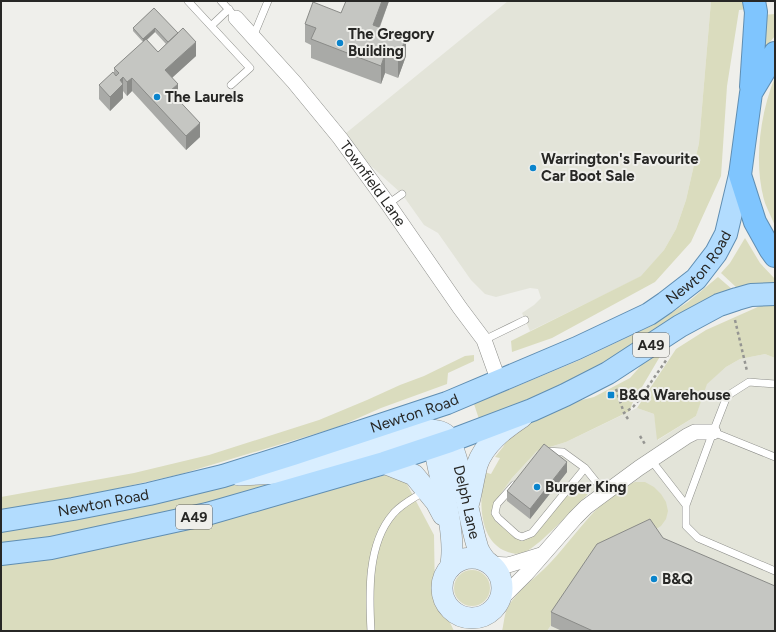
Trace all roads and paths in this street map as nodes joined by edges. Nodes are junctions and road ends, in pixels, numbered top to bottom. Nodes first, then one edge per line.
1 (188, 1) edge
2 (221, 1) edge
3 (268, 1) edge
4 (754, 1) edge
5 (232, 14) junction
6 (211, 26) junction
7 (253, 37) junction
8 (775, 53) edge
9 (231, 86) dead end
10 (751, 93) junction
11 (740, 175) junction
12 (402, 194) dead end
13 (388, 204) junction
14 (775, 256) edge
15 (775, 294) edge
16 (733, 313) dead end
17 (525, 320) dead end
18 (484, 340) junction
19 (671, 352) dead end
20 (499, 382) junction
21 (749, 382) junction
22 (775, 384) edge
23 (616, 389) dead end
24 (447, 403) junction
25 (532, 410) junction
26 (624, 413) junction
27 (628, 420) dead end
28 (713, 432) junction
29 (439, 439) junction
30 (540, 455) edge
31 (775, 457) edge
32 (651, 460) junction
33 (384, 463) junction
34 (584, 468) junction
35 (223, 476) junction
36 (521, 477) edge
37 (427, 490) junction
38 (605, 494) junction
39 (686, 505) junction
40 (468, 510) junction
41 (1, 521) edge
42 (450, 526) junction
43 (1, 554) edge
44 (542, 555) junction
45 (488, 562) junction
46 (450, 568) junction
47 (775, 571) edge
48 (498, 602) junction
49 (463, 623) edge
50 (371, 631) edge
51 (492, 631) edge

1 - 6 lane
2 - 5 lane, Townfield Lane
3 - 7 lane
4 - 10 highway
5 - 6 lane
5 - 7 street, Townfield Lane
6 - 9 lane
7 - 13 street, Townfield Lane
8 - 10 highway, A49
10 - 11 highway, A49
11 - 14 highway, A49
11 - 20 main road, Newton Road / A49
12 - 13 lane
13 - 18 street, Townfield Lane
15 - 25 main road, Newton Road / A49
16 - 21 path
17 - 18 lane
18 - 20 street, Townfield Lane
19 - 26 path
20 - 24 main road, Newton Road / A49
21 - 22 lane
21 - 28 lane
23 - 26 path
24 - 29 street
24 - 35 main road, Newton Road / A49
25 - 29 main road, Newton Road / A49
25 - 40 street
26 - 27 path
28 - 31 lane
28 - 32 street
28 - 39 lane
29 - 33 main road, Newton Road / A49
29 - 35 street
29 - 40 street, Delph Lane
29 - 42 street, Delph Lane
30 - 34 lane
32 - 38 street
32 - 39 lane
33 - 37 street
33 - 43 main road, Newton Road / A49
34 - 36 lane
34 - 38 lane
35 - 41 main road, Newton Road / A49
37 - 42 street
37 - 50 lane
38 - 44 street
39 - 47 lane
40 - 45 street, Delph Lane
42 - 46 street, Delph Lane
44 - 45 street
44 - 48 street
45 - 46 street
45 - 48 street
46 - 49 street
48 - 49 street
48 - 51 street

